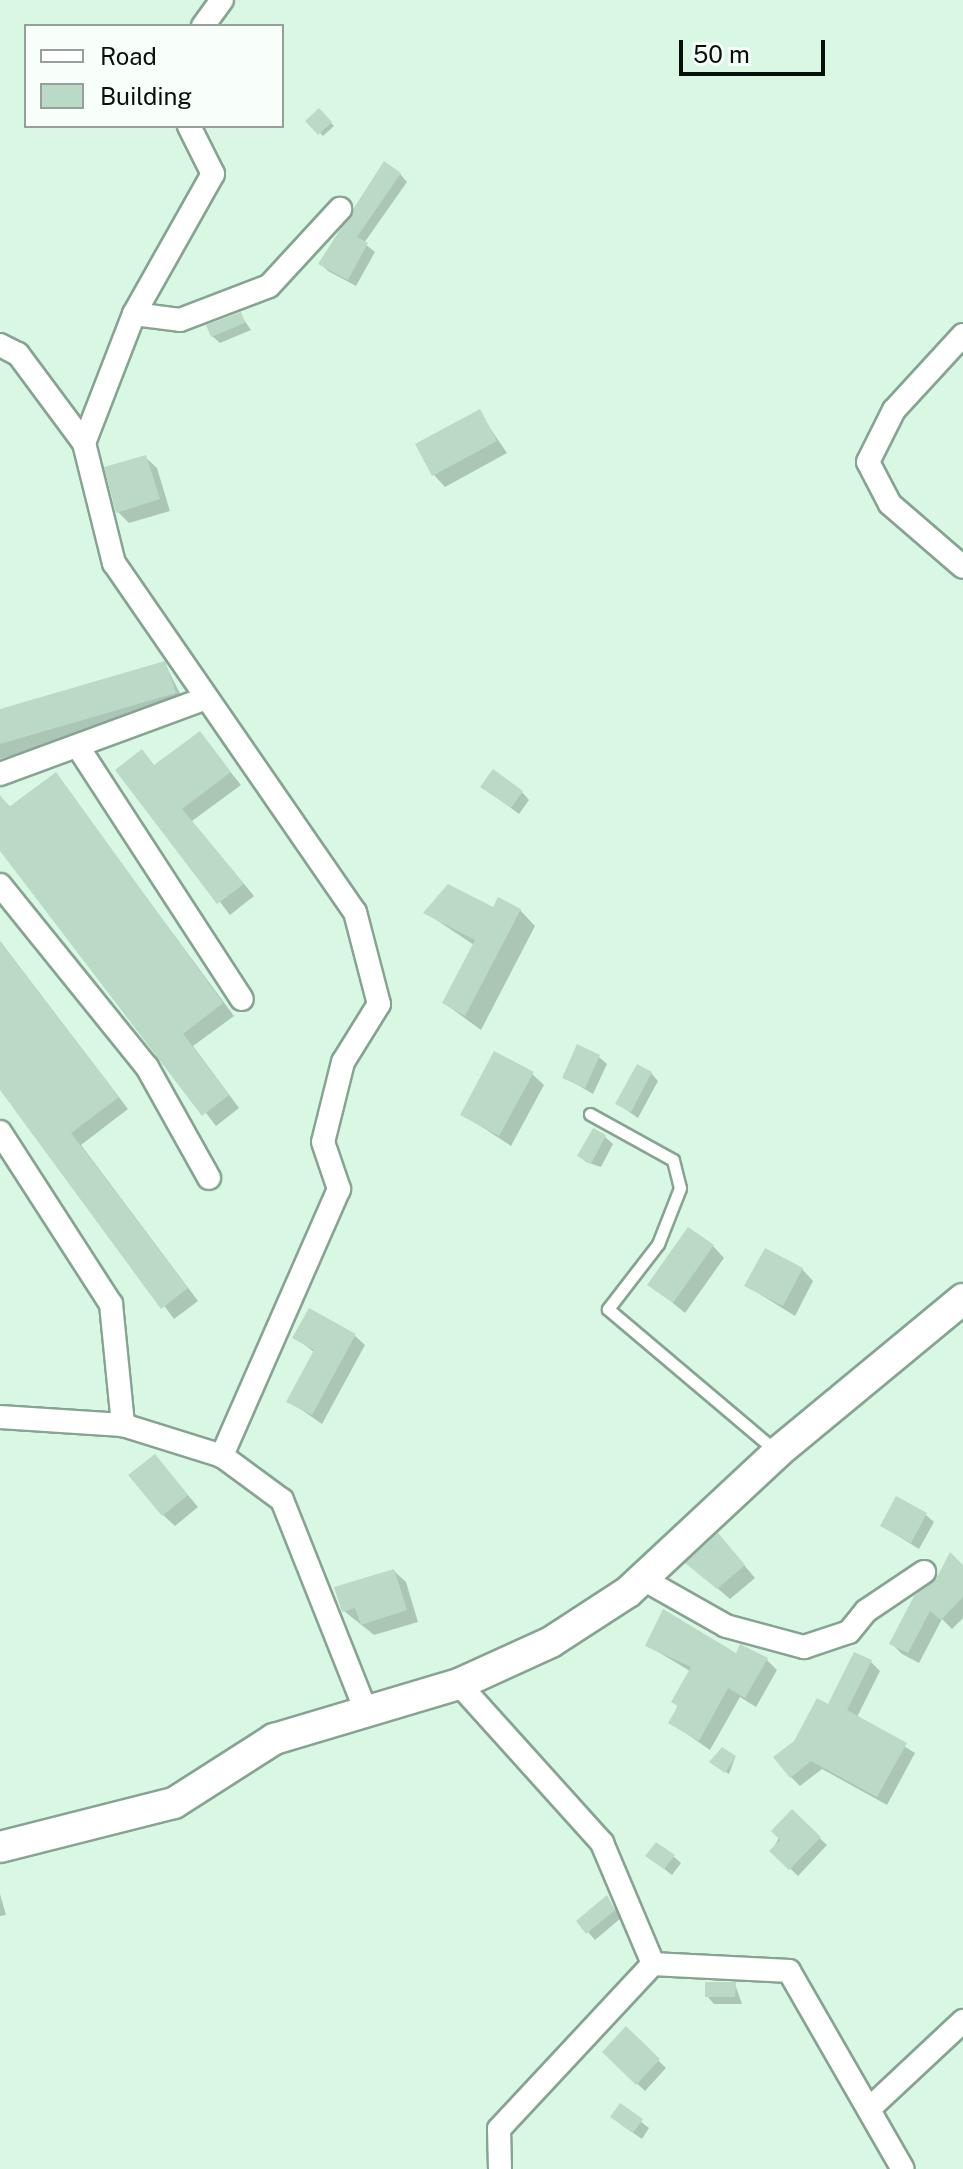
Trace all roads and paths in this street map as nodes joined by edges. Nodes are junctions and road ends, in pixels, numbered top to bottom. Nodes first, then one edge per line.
1 (222, 0) edge
2 (204, 24) edge
3 (190, 128) edge
4 (340, 209) dead end
5 (134, 314) junction
6 (963, 335) edge
7 (0, 345) edge
8 (84, 443) junction
9 (963, 567) edge
10 (204, 699) junction
11 (80, 750) junction
12 (0, 774) edge
13 (0, 885) edge
14 (242, 999) dead end
15 (590, 1114) dead end
16 (0, 1132) edge
17 (209, 1178) dead end
18 (963, 1299) edge
19 (0, 1417) edge
20 (123, 1425) junction
21 (778, 1452) junction
22 (222, 1456) junction
23 (924, 1572) dead end
24 (643, 1579) junction
25 (459, 1684) junction
26 (366, 1711) junction
27 (0, 1847) edge
28 (653, 1964) junction
29 (963, 2021) edge
30 (869, 2109) junction
31 (500, 2169) edge
32 (903, 2169) edge

1 - 2 street
3 - 5 street
4 - 5 street
5 - 8 street
6 - 9 street
7 - 8 street
8 - 10 street
10 - 11 street
10 - 22 street
11 - 12 street
11 - 14 street
13 - 17 street
15 - 21 lane
16 - 20 street
18 - 21 street
19 - 20 street
20 - 22 street
21 - 24 street
22 - 26 street
23 - 24 street
24 - 25 street
25 - 26 street
25 - 28 street
26 - 27 street
28 - 30 street
28 - 31 street
29 - 30 street
30 - 32 street

